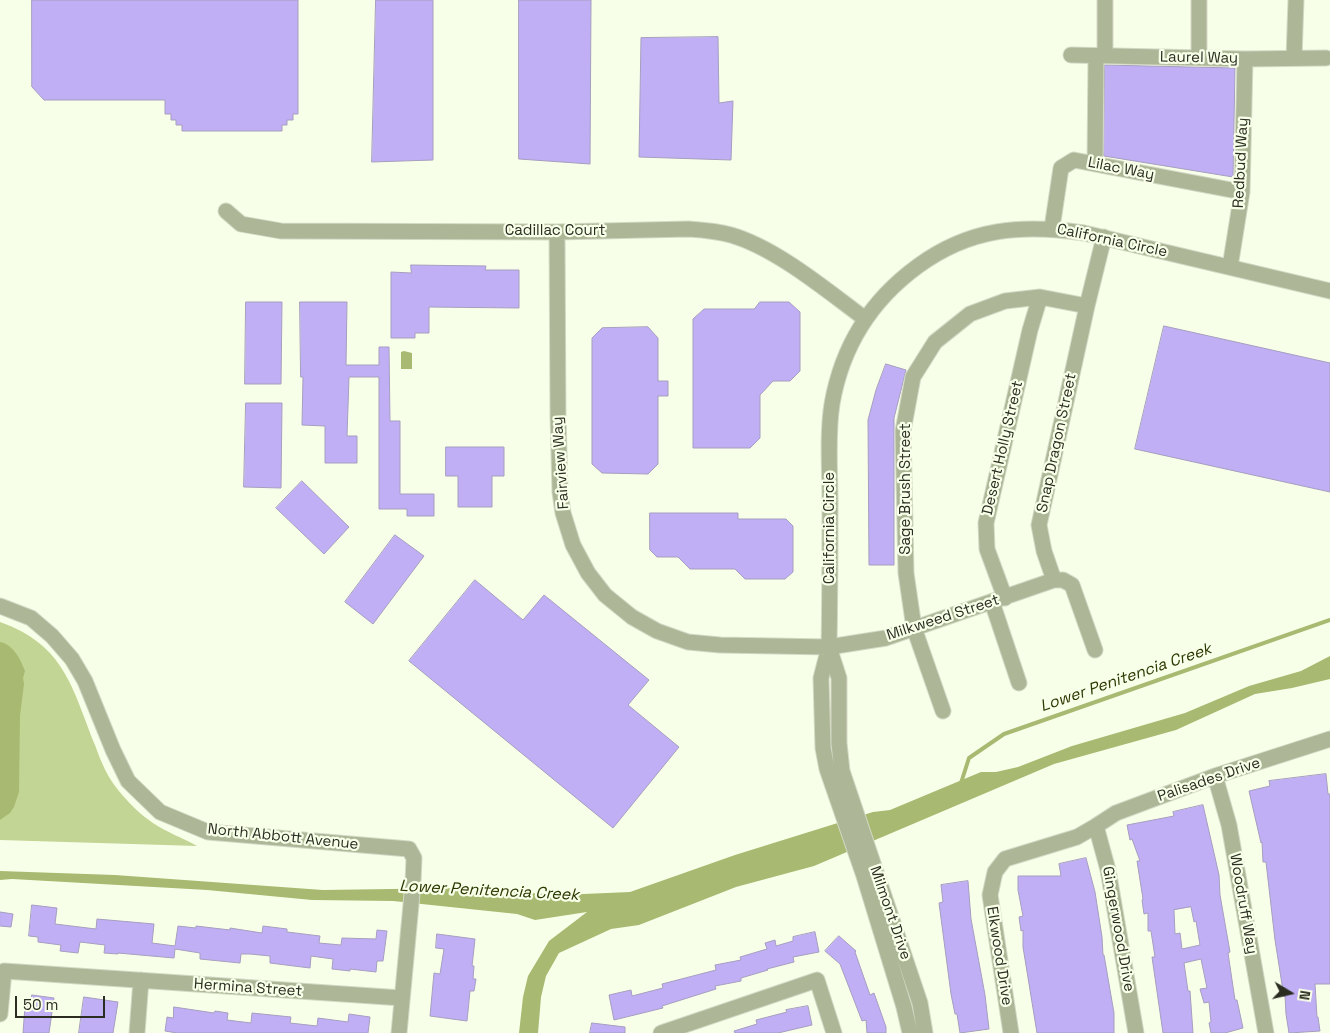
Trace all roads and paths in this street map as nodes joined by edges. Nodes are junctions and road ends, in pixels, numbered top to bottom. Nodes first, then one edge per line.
1 (1105, 0) edge
2 (1199, 0) edge
3 (1296, 0) edge
4 (1071, 55) dead end
5 (1100, 56) junction
6 (1199, 58) junction
7 (1294, 58) junction
8 (1326, 58) dead end
9 (1245, 59) junction
10 (1095, 164) junction
11 (1242, 192) junction
12 (226, 211) dead end
13 (1052, 228) junction
14 (557, 232) junction
15 (1104, 237) junction
16 (1230, 267) junction
17 (1330, 291) edge
18 (1040, 297) junction
19 (1087, 306) junction
20 (864, 318) junction
21 (1054, 580) junction
22 (999, 600) junction
23 (0, 606) edge
24 (914, 628) junction
25 (830, 647) junction
26 (1094, 650) dead end
27 (1019, 683) dead end
28 (943, 711) dead end
29 (1328, 742) edge
30 (1215, 776) junction
31 (843, 797) joint
32 (1096, 826) junction
33 (869, 871) junction
34 (141, 980) junction
35 (402, 998) junction
36 (0, 1014) edge
37 (137, 1033) edge
38 (399, 1033) edge
39 (661, 1033) edge
40 (834, 1033) edge
41 (910, 1033) edge
42 (925, 1033) edge
43 (1011, 1033) edge
44 (1136, 1033) edge
45 (1266, 1033) edge

1 - 5 street
2 - 6 street
3 - 7 street
4 - 5 street, Laurel Way
5 - 6 street, Laurel Way
5 - 10 street
6 - 9 street, Laurel Way
7 - 8 street, Laurel Way
7 - 9 street, Laurel Way
9 - 11 street, Redbud Way
10 - 11 street, Lilac Way
10 - 13 street, Lilac Way
11 - 16 street, Redbud Way
12 - 14 street, Cadillac Court
13 - 15 street, California Circle
13 - 20 street, California Circle
14 - 20 street, Cadillac Court
14 - 25 street, Fairview Way
15 - 16 street, California Circle
15 - 19 street, Snap Dragon Street
16 - 17 street, California Circle
18 - 19 street, Sage Brush Street
18 - 22 street, Desert Holly Street
18 - 24 street, Sage Brush Street
19 - 21 street, Snap Dragon Street
20 - 25 street, California Circle
21 - 22 street, Milkweed Street
21 - 26 street
22 - 24 street, Milkweed Street
22 - 27 street, Desert Holly Street
23 - 35 street, North Abbott Avenue
24 - 25 street, Milkweed Street
24 - 28 street, Sage Brush Street
25 - 31 street, California Circle
29 - 30 street, Palisades Drive
30 - 32 street, Palisades Drive
30 - 45 street, Woodruff Way
31 - 33 street, Milmont Drive
32 - 43 street, Elkwood Drive
32 - 44 street, Gingerwood Drive
33 - 41 street, Milmont Drive
33 - 42 street, Milmont Drive
34 - 35 street, Hermina Street
34 - 36 street, Hermina Street
34 - 37 street
35 - 38 street, North Abbott Avenue
39 - 40 street

